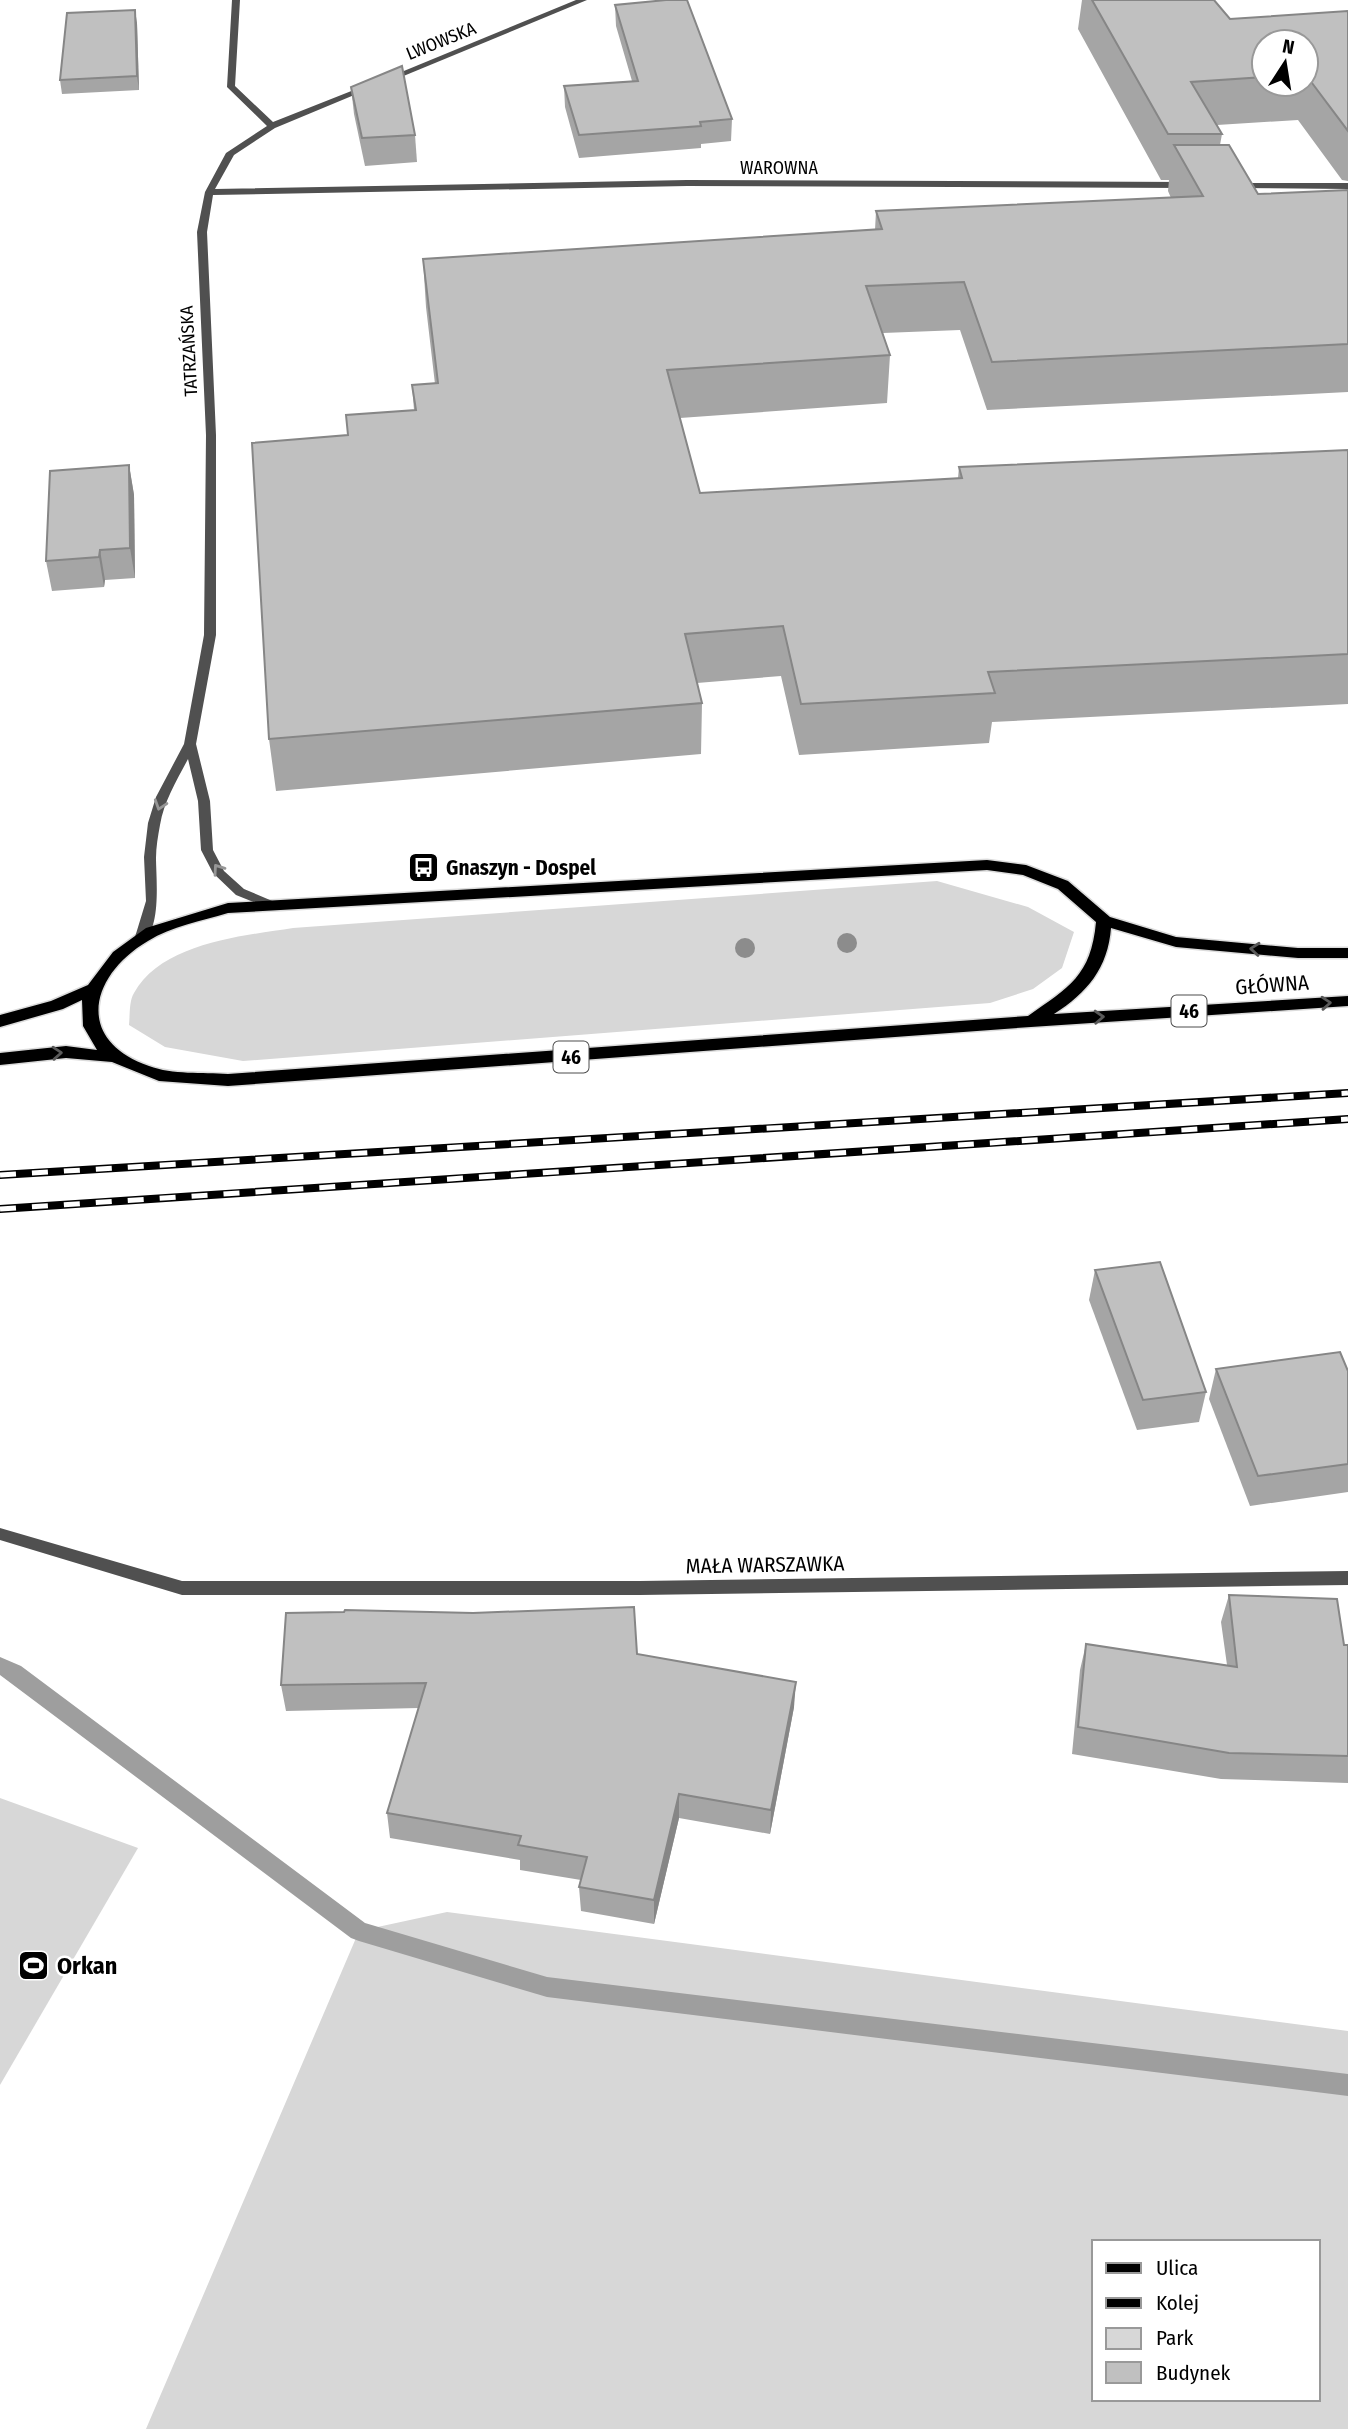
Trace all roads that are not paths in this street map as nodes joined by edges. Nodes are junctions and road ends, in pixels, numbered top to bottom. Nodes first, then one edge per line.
1 (236, 0) edge
2 (583, 0) edge
3 (272, 127) junction
4 (1196, 185) edge
5 (1224, 185) edge
6 (1348, 186) edge
7 (209, 192) junction
8 (190, 744) junction
9 (273, 906) junction
10 (1104, 921) junction
11 (141, 937) junction
12 (1348, 953) edge
13 (93, 989) junction
14 (1348, 1001) edge
15 (0, 1021) edge
16 (1031, 1021) junction
17 (115, 1057) junction
18 (0, 1059) edge
19 (0, 1534) edge
20 (1348, 1578) edge

1 - 3 street
2 - 3 street, LWOWSKA
3 - 7 street, TATRZAŃSKA
4 - 7 street, WAROWNA
5 - 6 street
7 - 8 street, TATRZAŃSKA
9 -> 8 street, TATRZAŃSKA
8 -> 11 street, TATRZAŃSKA
9 - 10 main road
9 - 11 main road
12 -> 10 main road, GŁÓWNA
10 - 16 main road, 46
11 - 13 main road
13 - 15 main road
13 - 17 main road, 46
16 -> 14 main road, GŁÓWNA / 46
16 - 17 main road, 46
18 -> 17 main road, 46
19 - 20 street, MAŁA WARSZAWKA

